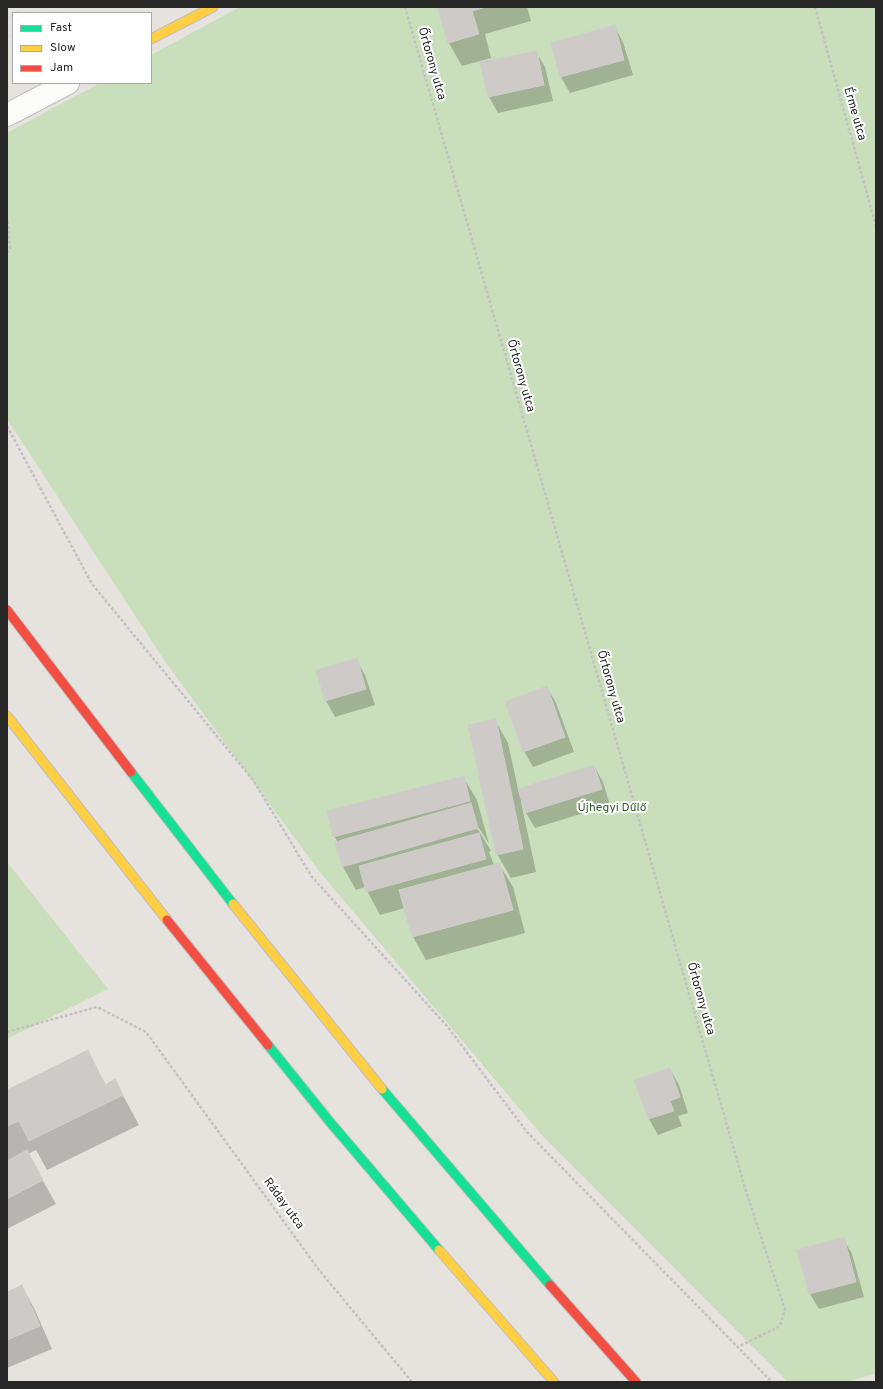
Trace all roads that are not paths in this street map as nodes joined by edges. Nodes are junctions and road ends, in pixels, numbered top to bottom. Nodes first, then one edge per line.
1 (213, 7) edge
2 (152, 39) edge
3 (66, 84) edge
4 (7, 115) edge
5 (7, 610) edge
6 (7, 716) edge
7 (554, 1382) edge
8 (636, 1382) edge

1 - 2 main road
3 - 4 street
5 - 8 main road
6 - 7 main road

